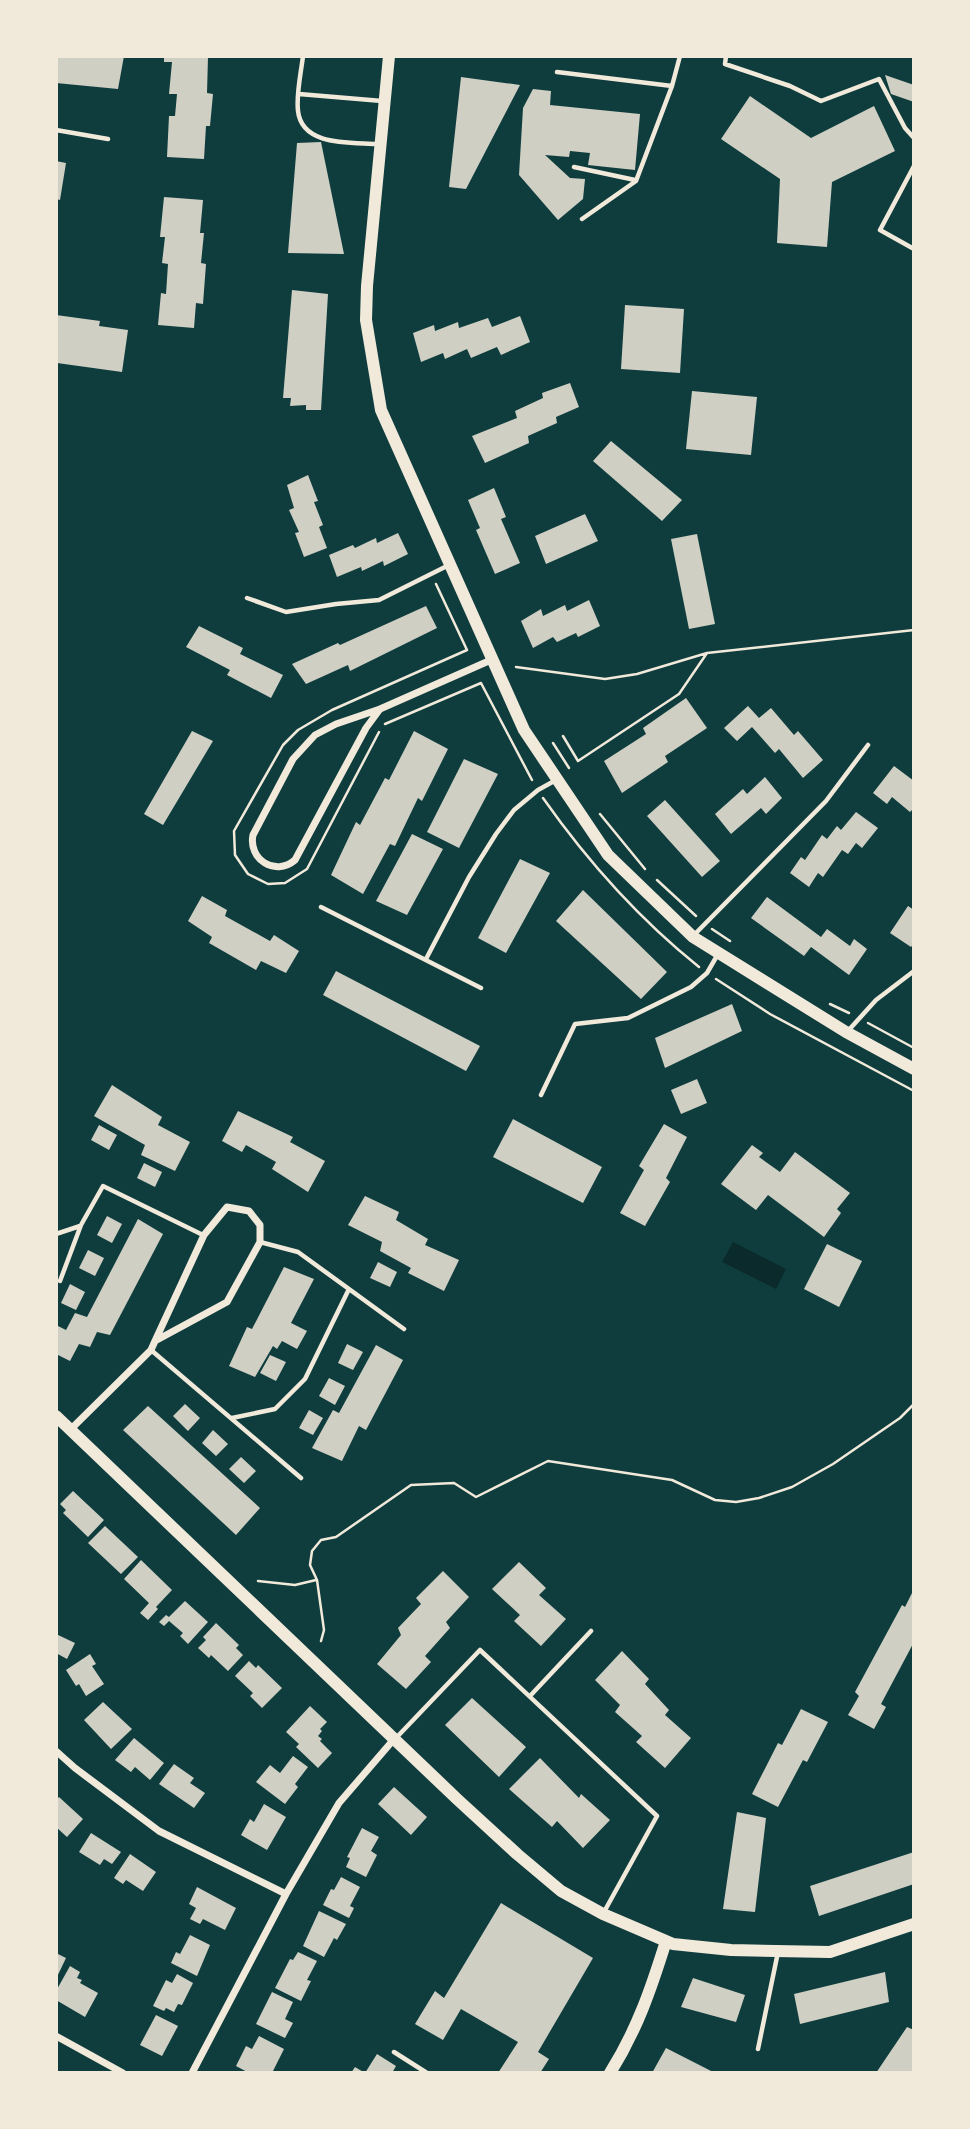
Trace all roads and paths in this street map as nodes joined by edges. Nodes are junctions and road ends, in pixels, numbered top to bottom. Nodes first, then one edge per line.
1 (303, 56) edge
2 (389, 56) edge
3 (680, 56) edge
4 (726, 56) edge
5 (557, 72) dead end
6 (672, 86) junction
7 (299, 94) junction
8 (384, 101) junction
9 (56, 130) edge
10 (914, 138) edge
11 (108, 139) dead end
12 (380, 144) junction
13 (914, 166) edge
14 (575, 167) dead end
15 (636, 180) junction
16 (582, 219) dead end
17 (914, 249) edge
18 (450, 564) junction
19 (432, 574) junction
20 (247, 598) dead end
21 (914, 630) edge
22 (707, 653) junction
23 (491, 660) junction
24 (516, 667) dead end
25 (380, 709) junction
26 (563, 736) dead end
27 (553, 743) dead end
28 (868, 745) dead end
29 (278, 754) dead end
30 (571, 772) dead end
31 (557, 779) junction
32 (538, 790) junction
33 (598, 812) dead end
34 (647, 871) dead end
35 (293, 879) dead end
36 (657, 880) dead end
37 (321, 906) dead end
38 (705, 923) junction
39 (693, 937) junction
40 (734, 944) dead end
41 (718, 953) junction
42 (426, 959) junction
43 (914, 971) edge
44 (707, 973) junction
45 (481, 988) dead end
46 (821, 999) dead end
47 (858, 1017) junction
48 (846, 1032) junction
49 (914, 1048) edge
50 (914, 1069) edge
51 (914, 1091) edge
52 (541, 1096) dead end
53 (81, 1225) junction
54 (56, 1234) edge
55 (204, 1235) junction
56 (260, 1241) junction
57 (60, 1281) dead end
58 (348, 1290) junction
59 (404, 1329) dead end
60 (155, 1341) junction
61 (151, 1350) junction
62 (914, 1404) edge
63 (56, 1416) edge
64 (231, 1418) junction
65 (70, 1430) junction
66 (301, 1478) dead end
67 (317, 1580) junction
68 (258, 1581) dead end
69 (591, 1631) dead end
70 (321, 1641) dead end
71 (530, 1696) junction
72 (395, 1738) junction
73 (56, 1751) edge
74 (285, 1894) junction
75 (603, 1914) junction
76 (914, 1924) edge
77 (666, 1941) junction
78 (778, 1951) junction
79 (56, 2036) edge
80 (758, 2049) dead end
81 (394, 2052) dead end
82 (123, 2073) edge
83 (192, 2073) edge
84 (427, 2073) edge
85 (610, 2073) edge

1 - 7 lane
2 - 8 street
3 - 6 lane
4 - 10 lane
5 - 6 lane
6 - 15 lane
7 - 8 lane
7 - 12 lane
8 - 12 street
9 - 11 lane
12 - 18 street
13 - 17 lane
14 - 15 lane
15 - 16 lane
18 - 19 lane
18 - 23 street
19 - 20 lane
19 - 29 path
21 - 22 path
22 - 24 path
22 - 26 path
23 - 25 street
23 - 31 street
25 - 25 street
27 - 30 path
28 - 38 lane
31 - 32 lane
31 - 39 street
32 - 35 path
32 - 42 lane
32 - 44 path
33 - 34 path
36 - 38 path
37 - 42 lane
38 - 39 lane
38 - 40 path
39 - 41 street
41 - 44 lane
41 - 48 street
42 - 45 lane
43 - 47 lane
44 - 51 path
44 - 52 lane
46 - 47 path
47 - 48 lane
47 - 49 path
48 - 50 street
53 - 54 lane
53 - 55 lane
53 - 57 lane
55 - 56 street
55 - 60 street
56 - 58 lane
56 - 60 street
58 - 59 lane
58 - 64 lane
60 - 61 street
61 - 64 lane
61 - 65 street
62 - 67 path
63 - 65 street
64 - 66 lane
65 - 72 street
67 - 68 path
67 - 70 path
69 - 71 lane
71 - 72 lane
71 - 75 lane
72 - 74 street
72 - 75 street
73 - 74 street
74 - 83 street
75 - 77 street
76 - 78 street
77 - 78 street
77 - 85 street
78 - 80 lane
79 - 82 street
81 - 84 lane

